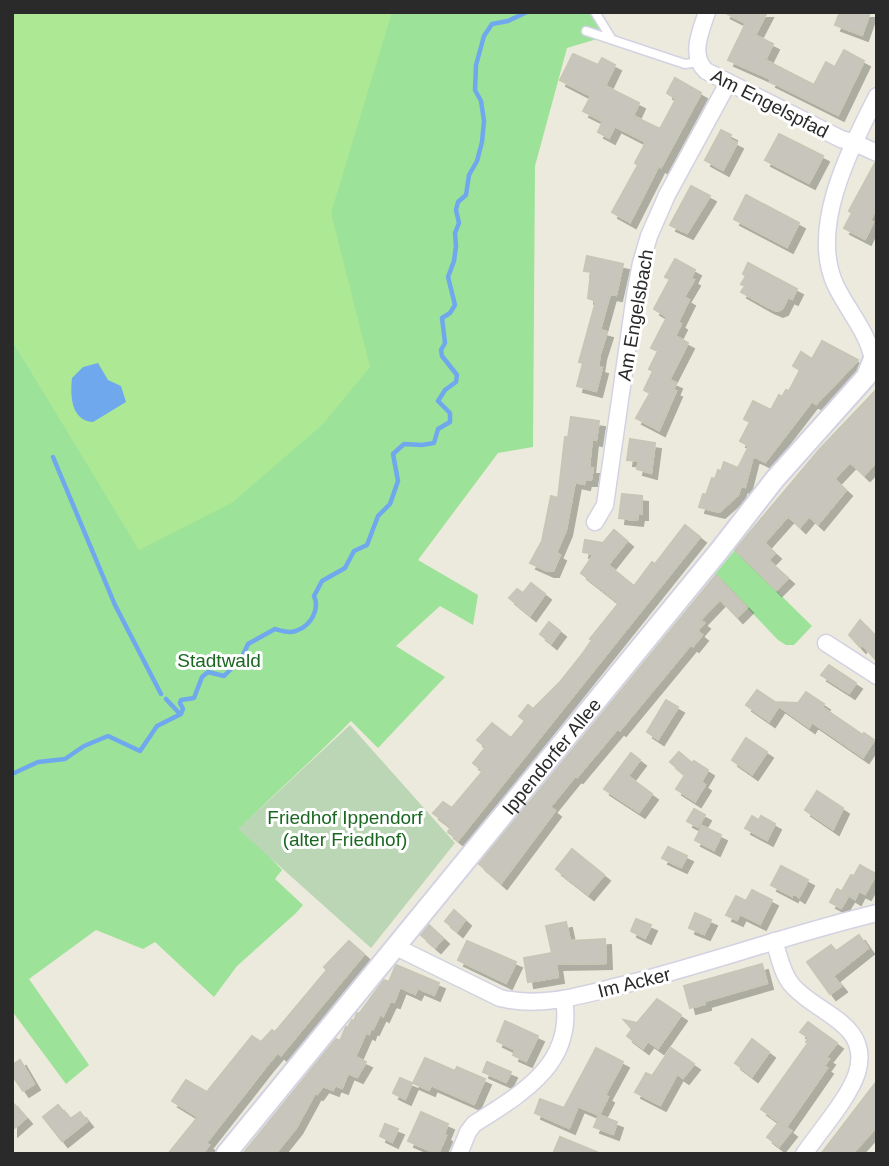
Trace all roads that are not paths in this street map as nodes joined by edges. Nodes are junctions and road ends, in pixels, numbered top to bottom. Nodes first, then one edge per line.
1 (595, 12) edge
2 (708, 12) edge
3 (586, 31) dead end
4 (611, 38) junction
5 (699, 62) junction
6 (729, 83) junction
7 (877, 96) edge
8 (855, 143) junction
9 (877, 153) edge
10 (875, 360) edge
11 (595, 522) dead end
12 (826, 643) dead end
13 (877, 676) edge
14 (877, 913) edge
15 (774, 941) junction
16 (396, 947) junction
17 (564, 999) junction
18 (226, 1154) edge
19 (459, 1154) edge
20 (804, 1154) edge

1 - 4 lane
2 - 5 street
3 - 4 lane, Am Engelspfad
4 - 5 lane, Am Engelspfad
5 - 6 street, Am Engelspfad
6 - 8 street, Am Engelspfad
6 - 11 street, Am Engelsbach
7 - 8 street
8 - 9 street, Am Engelspfad
8 - 10 street
10 - 16 street, Ippendorfer Allee
12 - 13 street
14 - 15 street, Im Acker
15 - 17 street, Im Acker
15 - 20 street
16 - 17 street, Im Acker
16 - 18 street, Ippendorfer Allee
17 - 19 street

